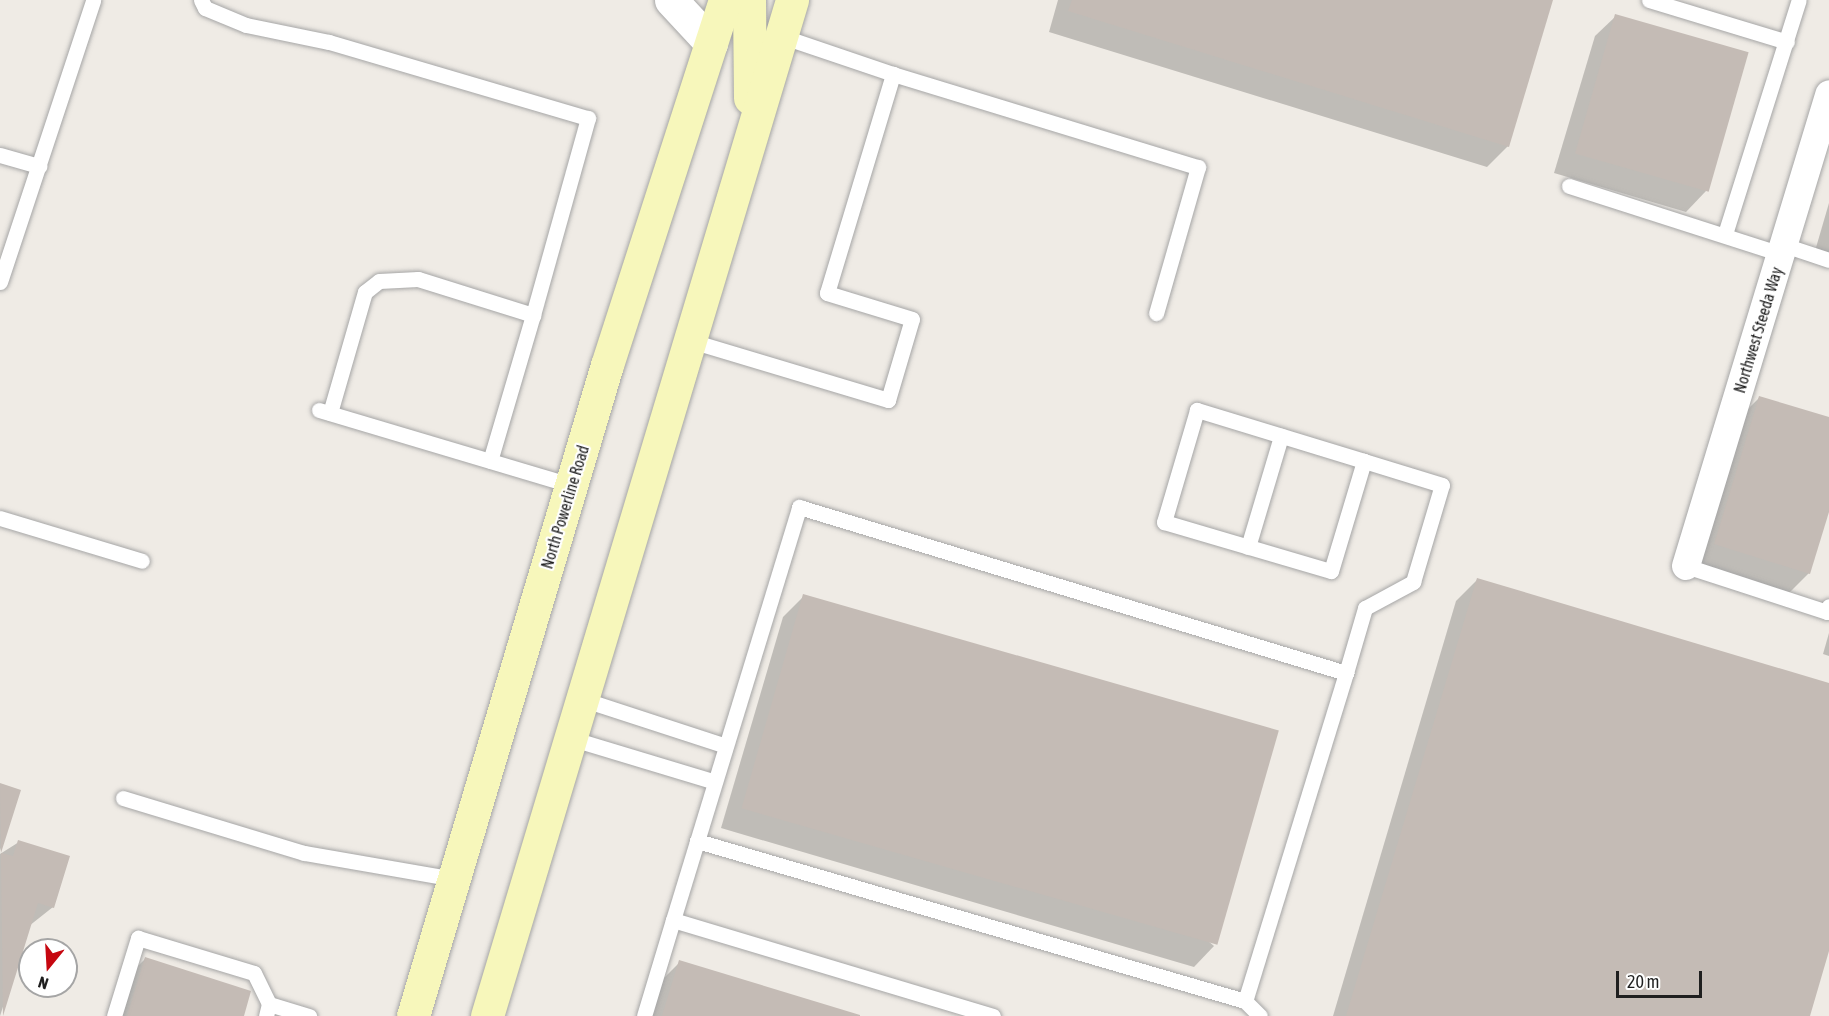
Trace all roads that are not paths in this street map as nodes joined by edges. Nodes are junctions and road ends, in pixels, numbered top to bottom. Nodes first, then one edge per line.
1 (93, 0) edge
2 (201, 0) edge
3 (670, 0) edge
4 (725, 0) edge
5 (749, 0) edge
6 (792, 0) edge
7 (1649, 0) edge
8 (1800, 0) edge
9 (782, 36) junction
10 (1787, 42) junction
11 (711, 44) junction
12 (893, 74) junction
13 (1829, 94) edge
14 (749, 142) junction
15 (0, 154) edge
16 (39, 166) junction
17 (1569, 186) dead end
18 (1725, 234) junction
19 (1782, 250) junction
20 (1829, 260) edge
21 (0, 282) edge
22 (1156, 313) dead end
23 (533, 315) junction
24 (688, 340) junction
25 (1281, 436) junction
26 (490, 461) junction
27 (1364, 461) junction
28 (571, 485) junction
29 (0, 518) edge
30 (1248, 547) junction
31 (142, 561) dead end
32 (1686, 566) joint
33 (1829, 606) edge
34 (1346, 673) junction
35 (585, 700) junction
36 (573, 739) junction
37 (726, 746) junction
38 (715, 782) junction
39 (123, 798) dead end
40 (697, 842) junction
41 (454, 879) junction
42 (673, 920) junction
43 (1245, 1001) junction
44 (268, 1010) edge
45 (114, 1016) edge
46 (309, 1016) edge
47 (413, 1016) edge
48 (487, 1016) edge
49 (644, 1016) edge
50 (993, 1016) edge
51 (1260, 1016) edge

1 - 16 lane
2 - 23 lane
3 - 11 street
4 - 11 main road, North Powerline Road
5 - 14 main road
6 - 9 main road
7 - 10 lane
8 - 10 lane
9 - 12 lane
9 - 14 main road
10 - 18 lane
11 - 28 main road, North Powerline Road
12 - 22 lane
12 - 24 lane
13 - 19 street, Northwest Steeda Way
14 - 24 main road
15 - 16 lane
16 - 21 lane
17 - 18 lane
18 - 19 lane
19 - 20 lane
19 - 32 street, Northwest Steeda Way
23 - 26 lane
23 - 26 lane
24 - 35 main road
25 - 27 lane
25 - 30 lane
25 - 30 lane
26 - 28 lane
27 - 30 lane
27 - 34 lane
28 - 41 main road, North Powerline Road
29 - 31 lane
32 - 33 lane
34 - 37 lane
34 - 43 lane
35 - 36 main road
35 - 37 lane
36 - 38 lane
36 - 48 main road
37 - 38 lane
38 - 40 lane
39 - 41 lane
40 - 42 lane
40 - 43 lane
41 - 47 main road, North Powerline Road
42 - 49 lane
42 - 50 lane
43 - 51 lane
44 - 45 lane
44 - 46 lane

